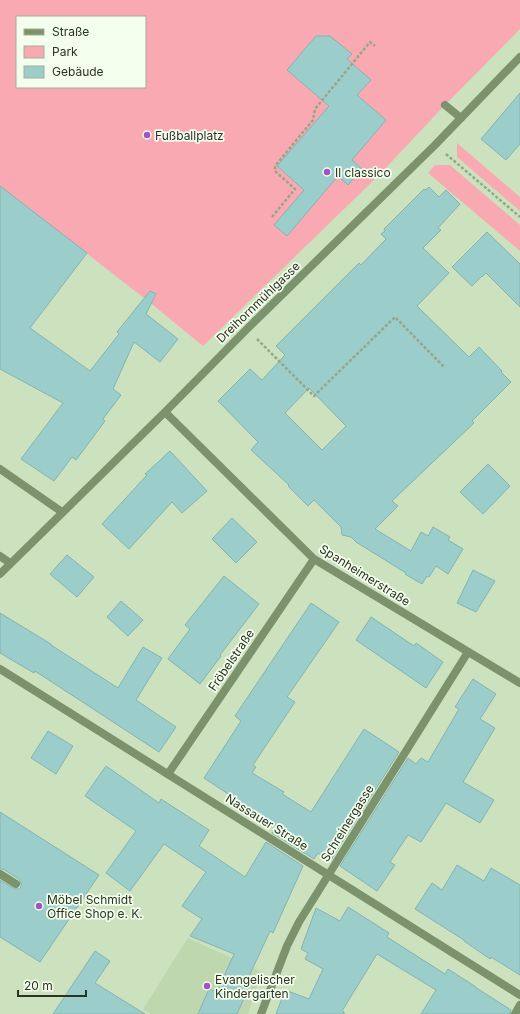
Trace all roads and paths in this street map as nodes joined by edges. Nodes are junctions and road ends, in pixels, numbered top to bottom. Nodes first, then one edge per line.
1 (375, 46) dead end
2 (520, 57) edge
3 (445, 105) dead end
4 (461, 118) junction
5 (435, 145) junction
6 (272, 217) dead end
7 (520, 218) edge
8 (247, 329) junction
9 (444, 367) dead end
10 (165, 412) junction
11 (0, 469) edge
12 (62, 512) junction
13 (0, 556) edge
14 (314, 559) junction
15 (10, 563) junction
16 (0, 574) edge
17 (468, 652) junction
18 (0, 669) edge
19 (520, 683) edge
20 (168, 774) junction
21 (0, 874) edge
22 (328, 875) junction
23 (16, 884) dead end
24 (520, 995) edge
25 (520, 1005) edge
26 (261, 1014) edge
27 (515, 1014) edge

1 - 6 path
2 - 4 street, Dreihornmühlgasse
3 - 4 street
4 - 5 street, Dreihornmühlgasse
5 - 7 path
5 - 8 street, Dreihornmühlgasse
8 - 9 path
8 - 10 street, Dreihornmühlgasse
10 - 12 street, Dreihornmühlgasse
10 - 14 street, Spanheimerstraße
11 - 12 street
12 - 15 street, Dreihornmühlgasse
13 - 15 street
14 - 17 street, Spanheimerstraße
14 - 20 street, Fröbelstraße
15 - 16 street, Dreihornmühlgasse
17 - 19 street, Spanheimerstraße
17 - 22 street, Schreinergasse
18 - 20 street, Nassauer Straße
20 - 22 street, Nassauer Straße
21 - 23 street
22 - 24 street, Nassauer Straße
22 - 26 street, Schreinergasse
25 - 27 street

